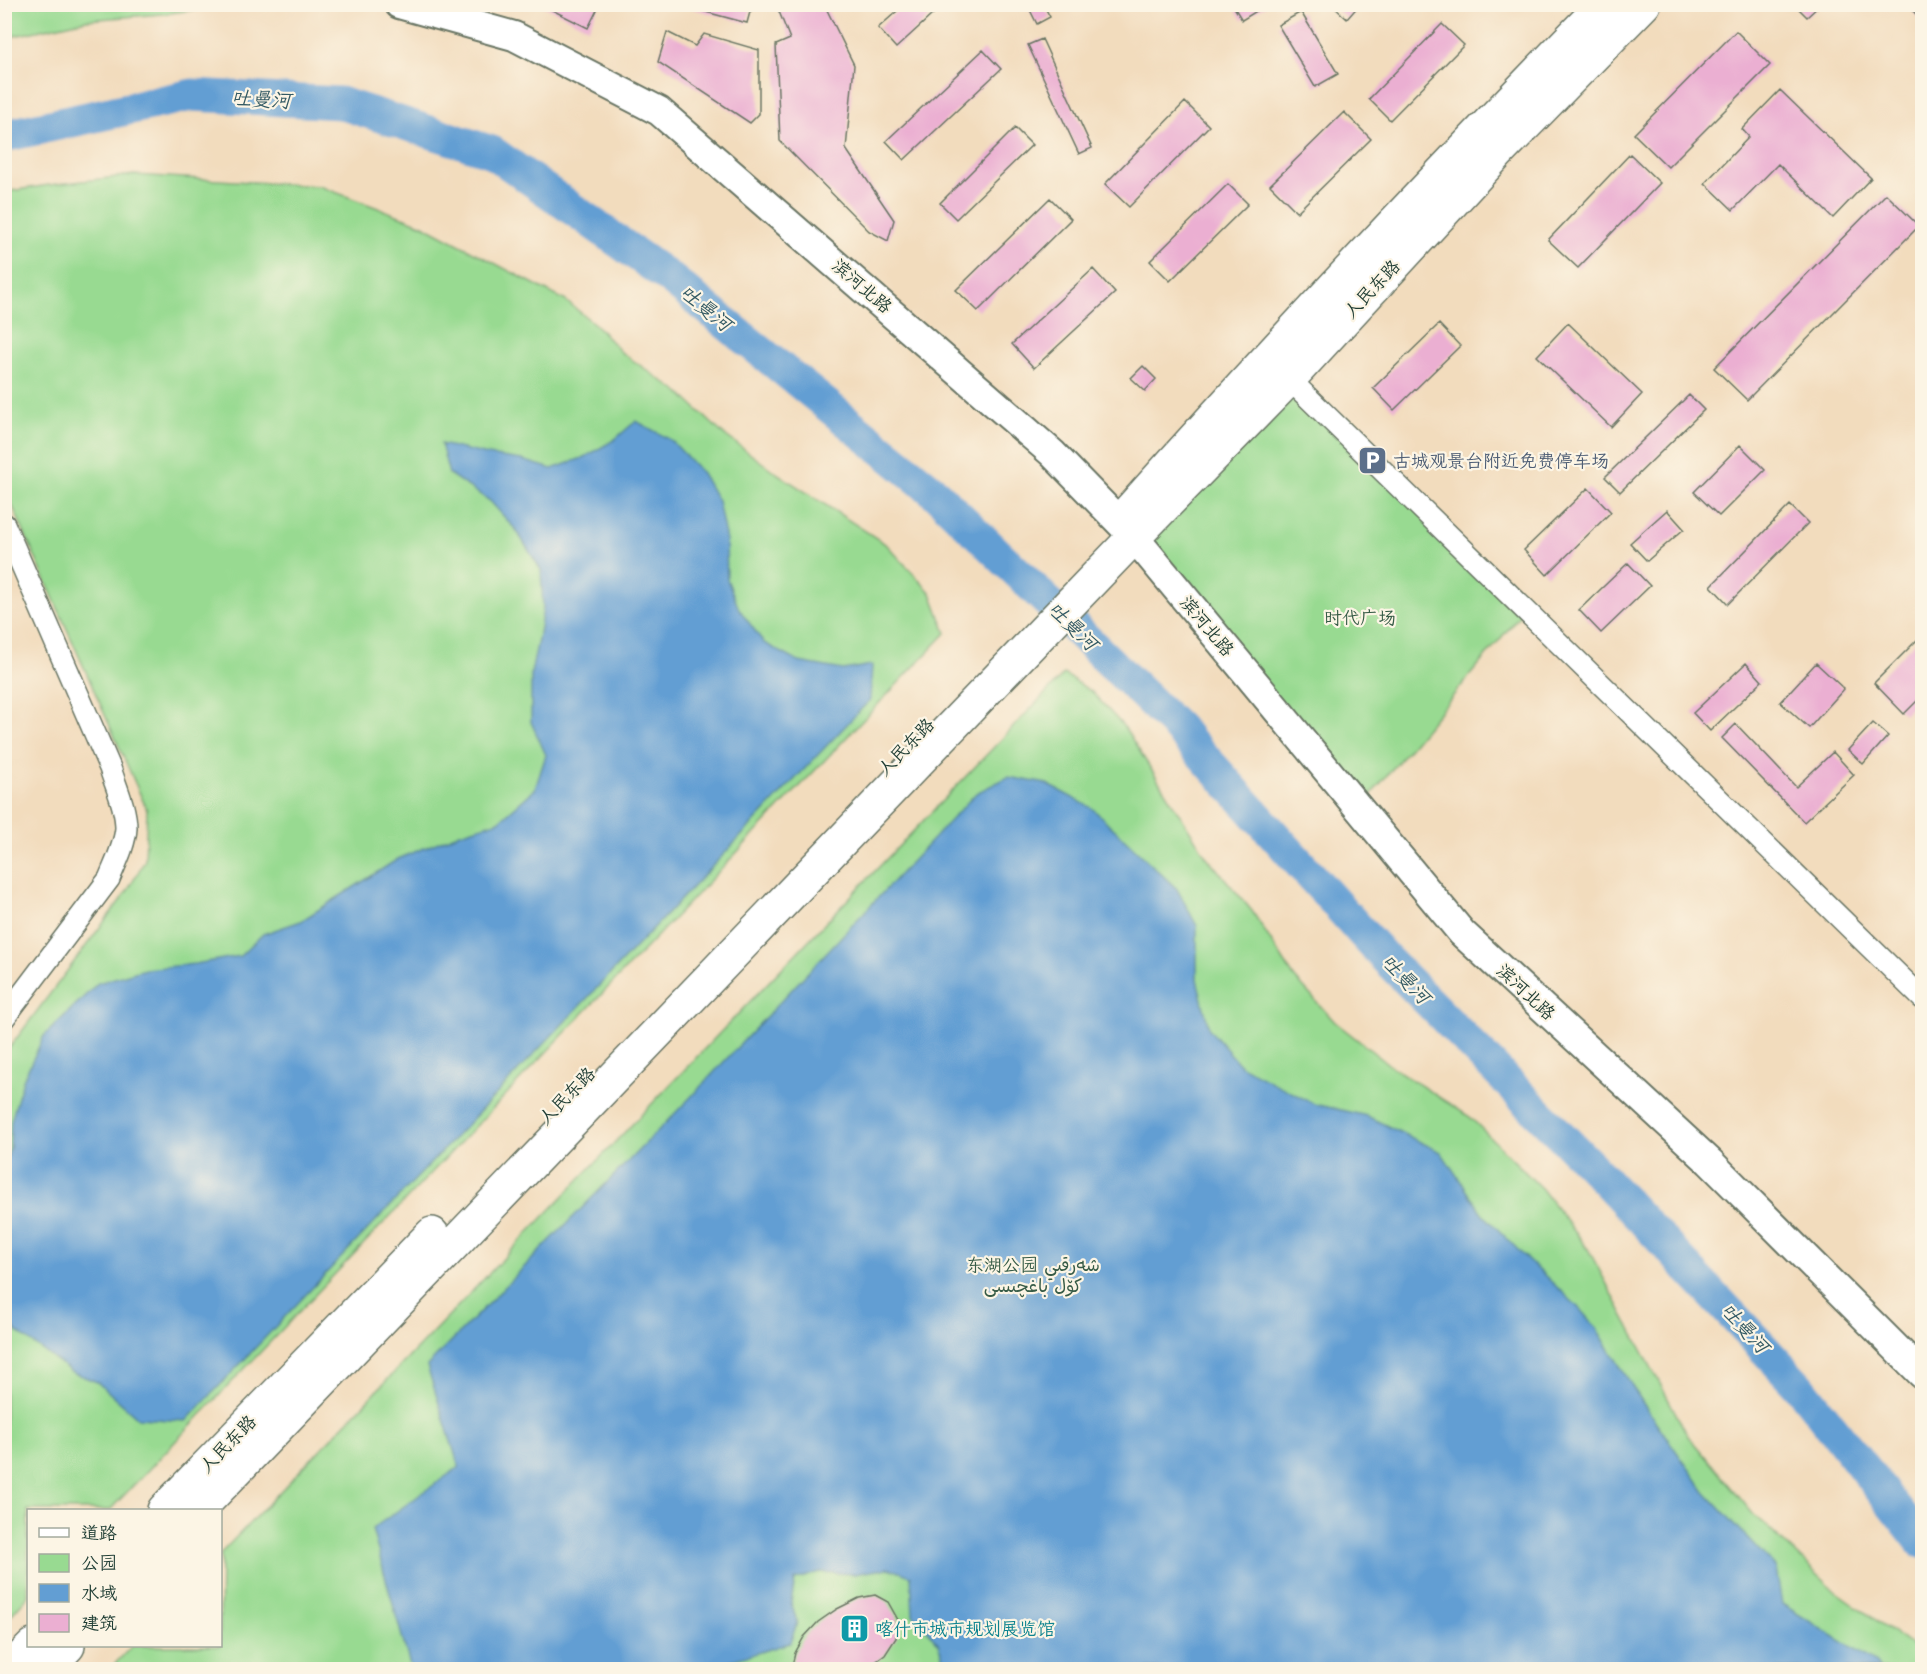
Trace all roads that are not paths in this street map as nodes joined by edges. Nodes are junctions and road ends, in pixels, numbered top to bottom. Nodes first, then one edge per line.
1 (399, 4) edge
2 (1604, 4) edge
3 (1644, 4) edge
4 (1289, 379) junction
5 (4, 524) edge
6 (1127, 530) junction
7 (979, 686) junction
8 (1923, 998) edge
9 (4, 1018) edge
10 (1923, 1374) edge
11 (165, 1509) edge
12 (199, 1509) edge
13 (32, 1647) edge
14 (67, 1647) edge
15 (9, 1670) edge
16 (45, 1670) edge

1 - 6 main road, 滨河北路
2 - 6 main road, 人民东路
3 - 4 main road, 人民东路
4 - 6 main road, 人民东路
4 - 8 street
5 - 9 street
6 - 7 main road, 人民东路
6 - 10 main road, 滨河北路
7 - 11 main road, 人民东路
7 - 12 main road, 人民东路
13 - 15 main road
14 - 16 main road

